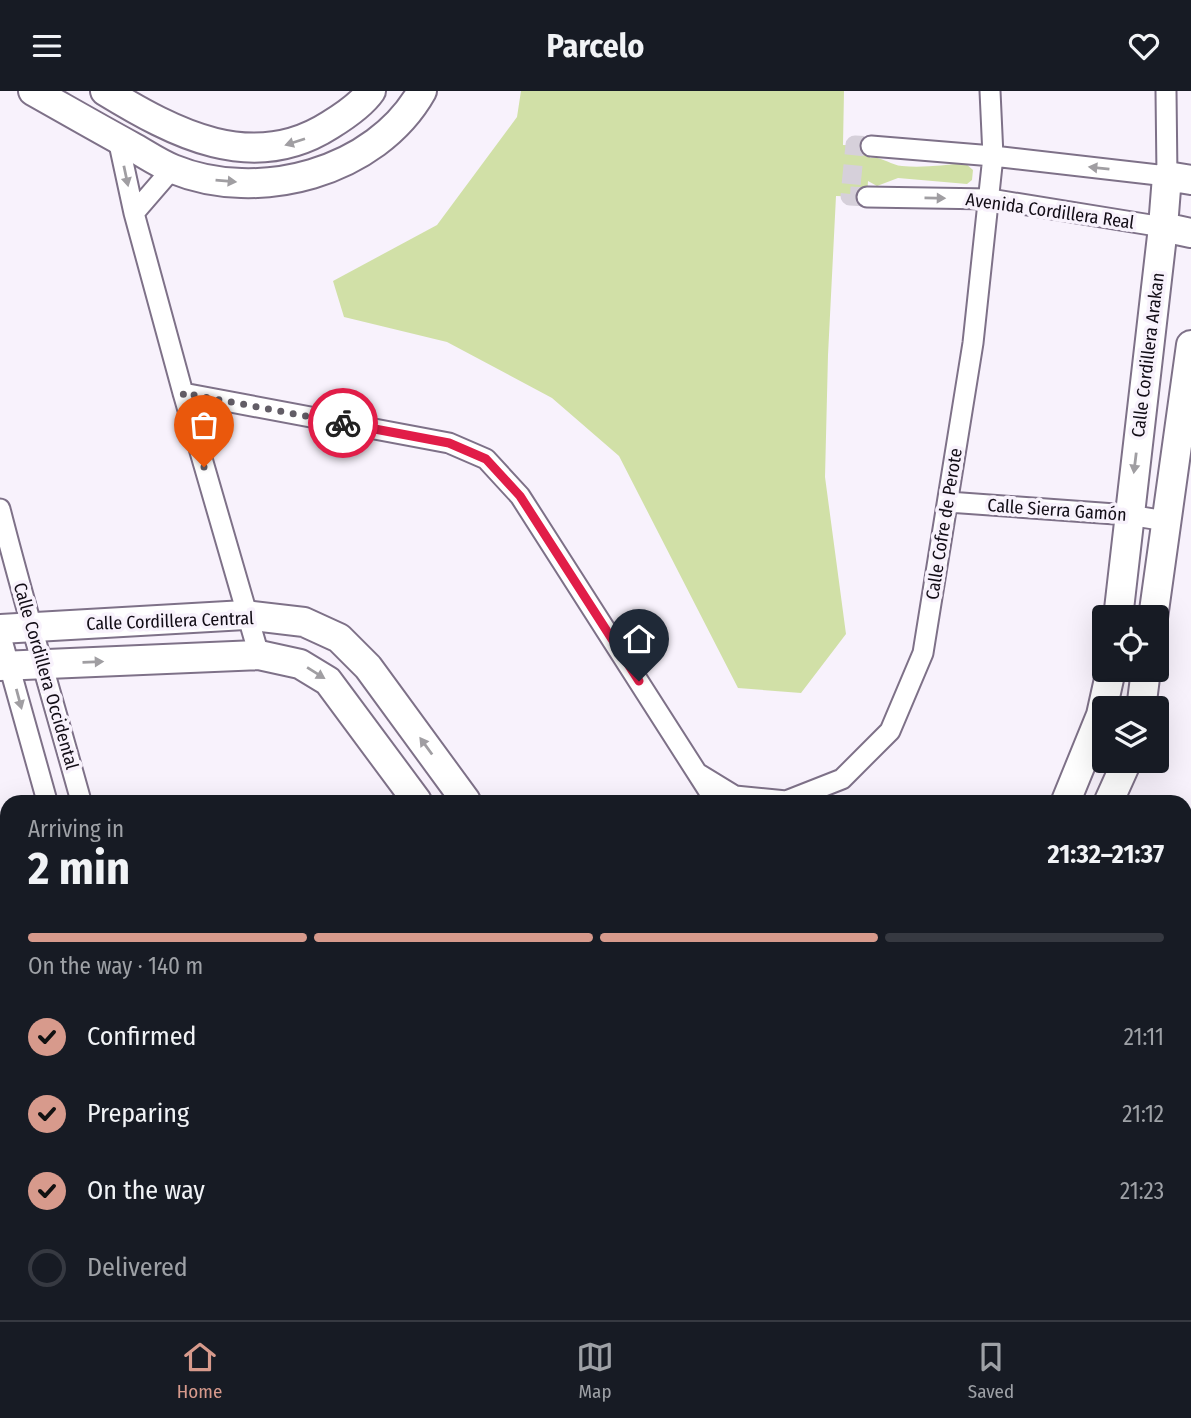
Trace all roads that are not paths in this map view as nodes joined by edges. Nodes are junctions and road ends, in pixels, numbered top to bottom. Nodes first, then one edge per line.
1 (33, 91) edge
2 (105, 91) edge
3 (371, 91) edge
4 (422, 91) edge
5 (990, 91) edge
6 (1166, 91) edge
7 (336, 121) junction
8 (118, 139) junction
9 (871, 146) dead end
10 (357, 155) junction
11 (993, 156) junction
12 (172, 169) junction
13 (1179, 178) edge
14 (867, 197) dead end
15 (990, 199) junction
16 (134, 213) junction
17 (1163, 227) junction
18 (1191, 233) edge
19 (1191, 345) edge
20 (183, 393) junction
21 (948, 502) junction
22 (0, 509) edge
23 (1129, 515) junction
24 (1166, 521) junction
25 (1119, 605) edge
26 (1155, 605) edge
27 (246, 615) junction
28 (30, 627) junction
29 (0, 631) edge
30 (259, 655) junction
31 (43, 664) junction
32 (5, 666) edge
33 (1108, 682) edge
34 (1122, 773) edge
35 (699, 774) junction
36 (45, 795) edge
37 (79, 795) edge
38 (412, 795) edge
39 (462, 795) edge
40 (711, 795) edge
41 (733, 795) edge
42 (801, 795) edge
43 (1068, 795) edge
44 (1112, 795) edge

1 - 8 street
7 -> 2 street
3 - 7 street
4 - 10 street
5 - 11 street, Calle Cofre de Perote
6 - 13 street, Calle Cordillera Arakan
7 - 10 street
8 - 12 street
8 -> 16 street
9 - 11 street
12 -> 10 street
13 -> 11 street
11 - 15 street, Calle Cofre de Perote
12 - 16 street
13 - 17 street, Calle Cordillera Arakan
14 -> 15 street, Avenida Cordillera Real
15 - 17 street, Avenida Cordillera Real
15 - 21 street, Calle Cofre de Perote
16 - 20 street
17 - 18 street, Avenida Cordillera Real
17 -> 23 street, Calle Cordillera Arakan
19 - 24 street
20 - 27 street
20 - 35 street
21 - 23 street, Calle Sierra Gamón
21 - 42 street, Calle Cofre de Perote
22 - 28 street, Calle Cordillera Occidental
23 - 24 street, Calle Sierra Gamón
23 - 25 street, Calle Cordillera Arakan
24 - 26 street
27 - 28 street, Calle Cordillera Central
27 - 30 street
39 -> 27 street, Calle Cordillera Central
28 - 29 street, Calle Cordillera Central
28 - 31 street, Calle Cordillera Occidental
29 - 32 street, Calle Cordillera Occidental
31 -> 30 street
30 -> 38 street
31 - 32 street
31 - 37 street, Calle Cordillera Occidental
32 -> 36 street, Calle Cordillera Occidental
33 - 43 street
34 - 44 street
35 - 40 street
35 - 41 street, Calle Cofre de Perote

